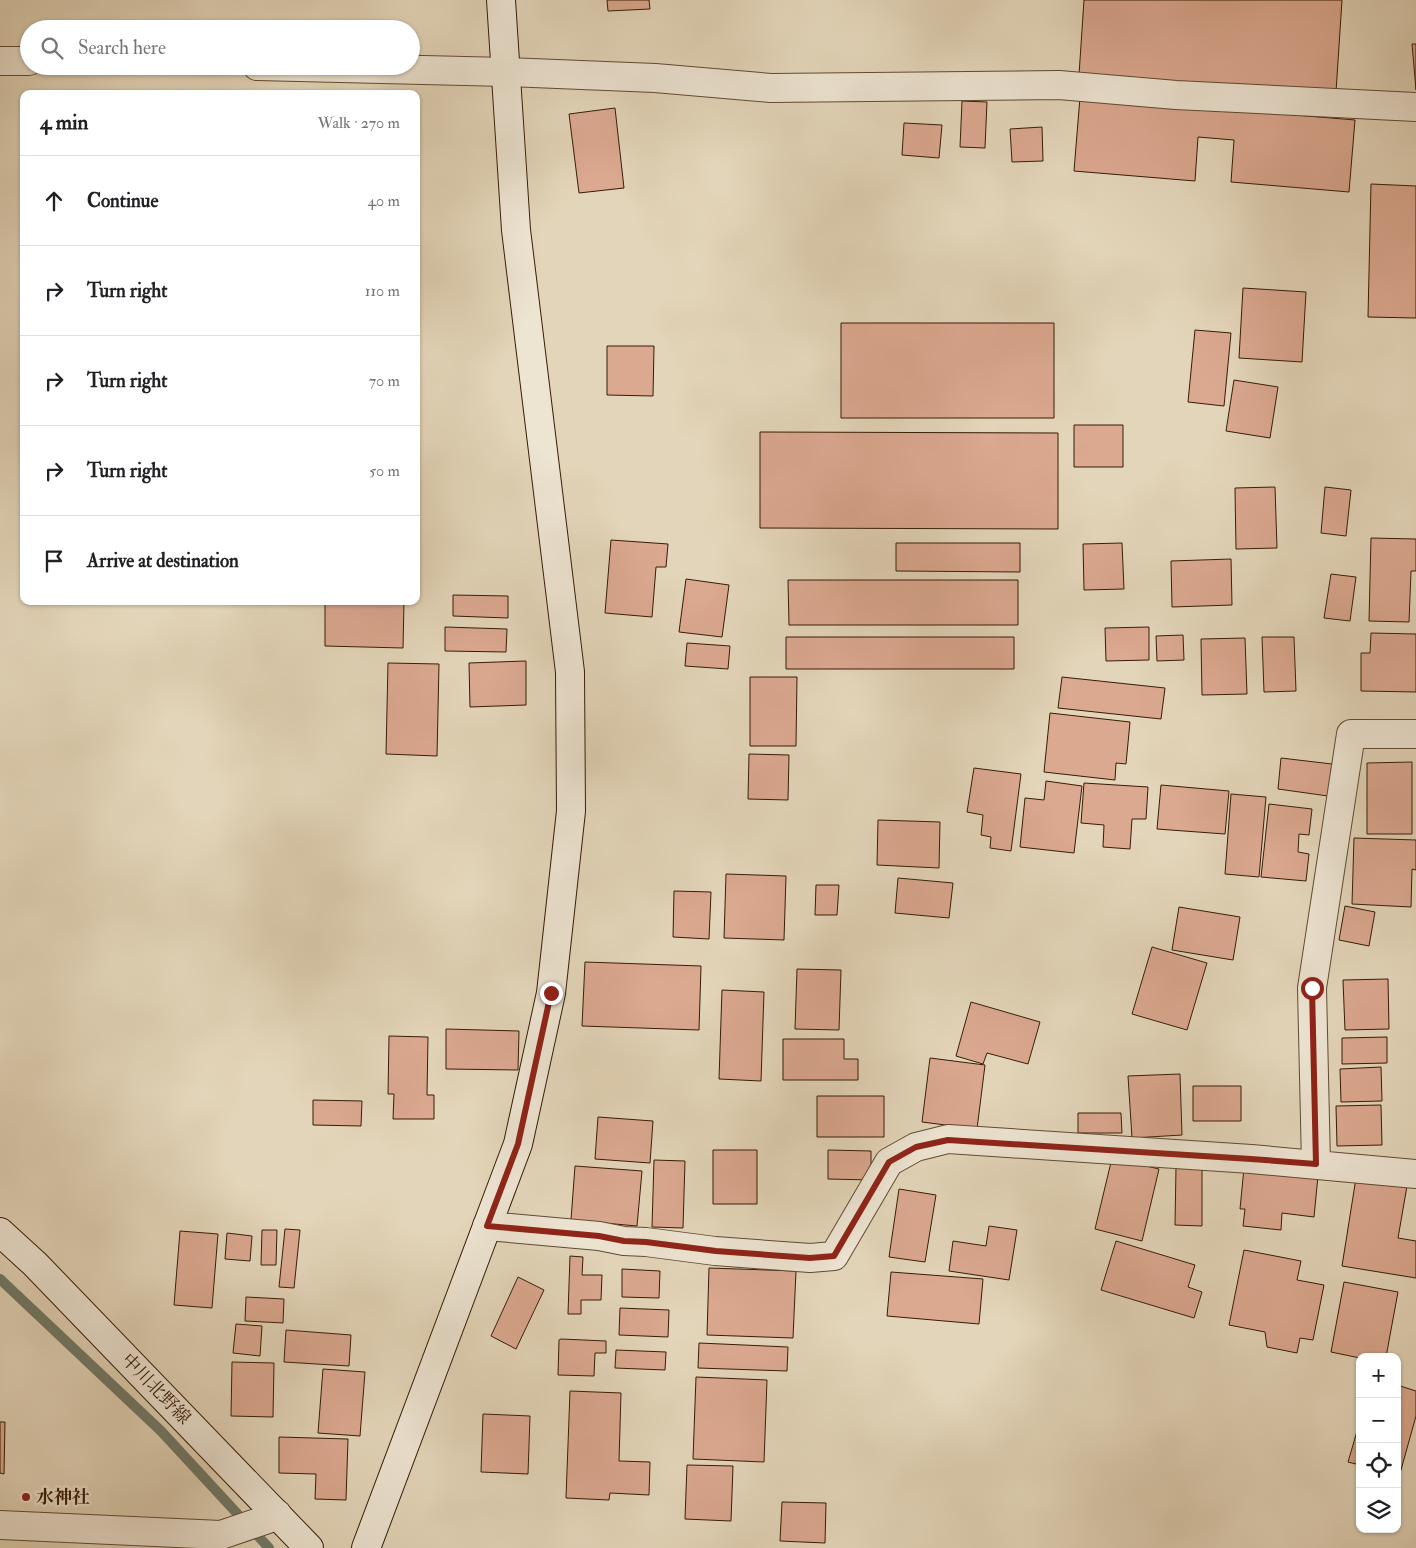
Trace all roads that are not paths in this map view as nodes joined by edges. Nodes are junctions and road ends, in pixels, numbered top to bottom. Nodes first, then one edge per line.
1 (501, 0) edge
2 (0, 61) edge
3 (20, 61) edge
4 (420, 70) edge
5 (506, 72) junction
6 (1416, 107) edge
7 (1416, 734) edge
8 (1316, 1164) junction
9 (1416, 1174) edge
10 (487, 1226) junction
11 (0, 1232) edge
12 (273, 1517) junction
13 (13, 1532) edge
14 (227, 1541) edge
15 (309, 1548) edge
16 (366, 1548) edge

1 - 5 street
2 - 3 street
4 - 5 street
5 - 6 street
5 - 10 street
7 - 8 street
8 - 9 street
8 - 10 street
10 - 16 street
11 - 12 street, 中川北野線
12 - 14 street
12 - 15 street, 中川北野線
13 - 14 street

